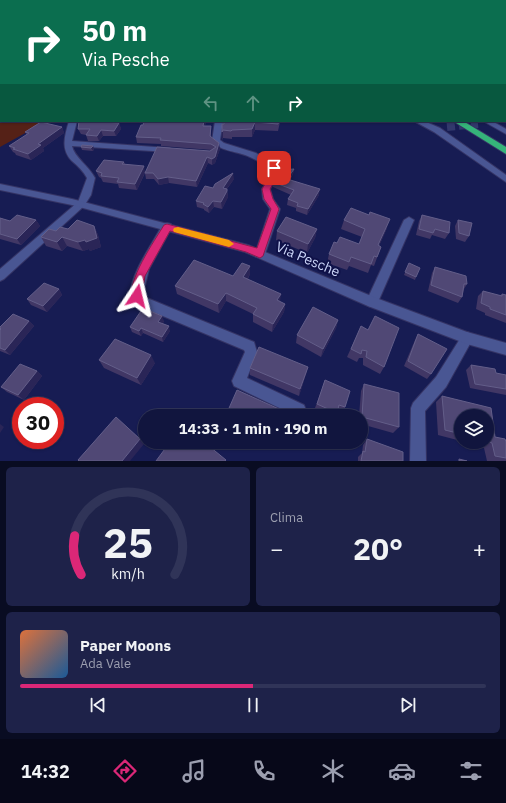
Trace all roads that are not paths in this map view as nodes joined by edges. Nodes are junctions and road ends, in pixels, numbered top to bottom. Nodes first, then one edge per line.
1 (73, 122) edge
2 (219, 122) edge
3 (420, 122) edge
4 (460, 122) edge
5 (485, 122) edge
6 (489, 122) edge
7 (447, 127) tunnel mouth
8 (474, 127) junction
9 (437, 130) junction
10 (506, 132) edge
11 (68, 143) junction
12 (179, 151) edge
13 (506, 151) edge
14 (506, 157) edge
15 (506, 179) edge
16 (0, 187) edge
17 (81, 204) junction
18 (409, 220) dead end
19 (167, 227) junction
20 (260, 254) junction
21 (0, 276) edge
22 (372, 302) junction
23 (468, 338) junction
24 (506, 349) edge
25 (297, 409) edge
26 (418, 461) edge

1 - 11 street
2 - 20 street
3 - 9 street
4 - 8 highway
5 - 8 street
6 - 10 street
7 - 9 street
8 - 13 highway
8 - 14 highway
9 - 15 street
11 - 12 street
11 - 17 street
16 - 17 street, Via Pesche
17 - 19 street, Via Pesche
17 - 21 street
18 - 22 street
19 - 20 street, Via Pesche
19 - 25 street
20 - 22 street, Via Pesche
22 - 23 street, Via Pesche
23 - 24 street, Via Pesche
23 - 26 street

